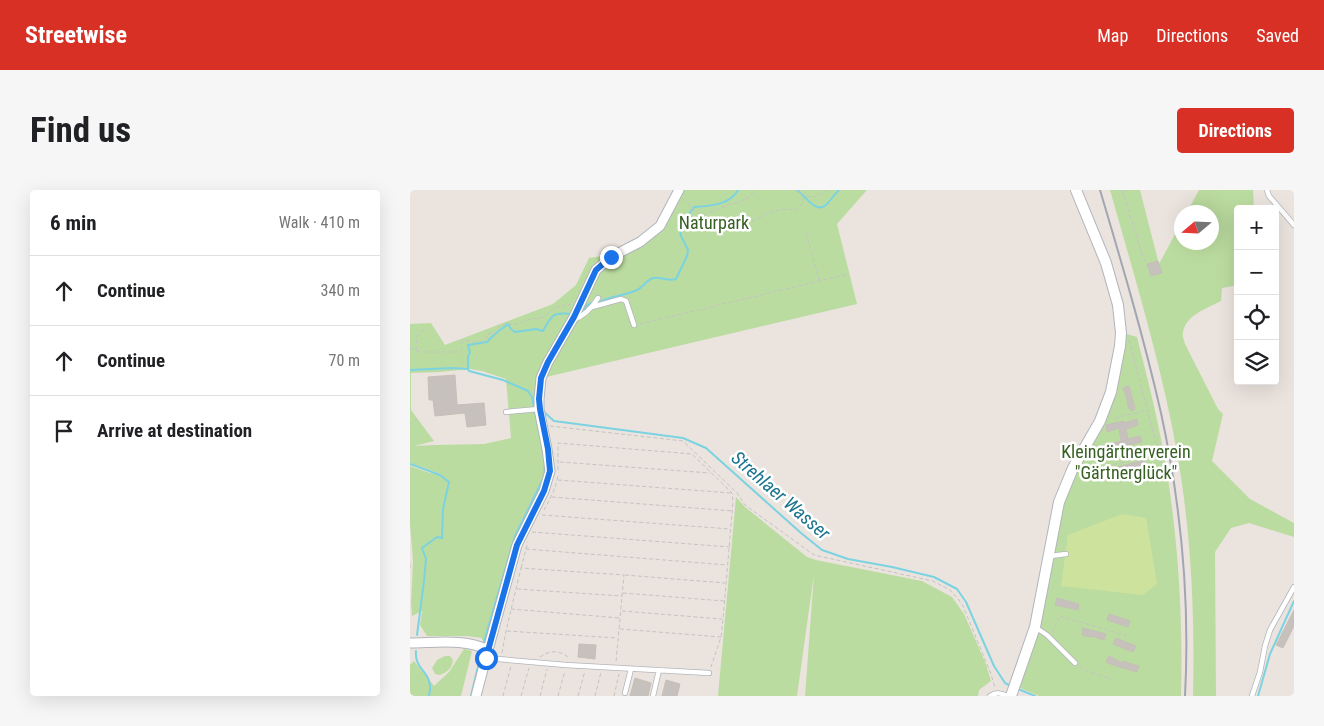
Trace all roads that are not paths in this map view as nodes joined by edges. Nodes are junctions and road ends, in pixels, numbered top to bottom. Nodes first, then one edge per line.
1 (1076, 190) edge
2 (1267, 190) edge
3 (681, 194) edge
4 (1294, 224) edge
5 (575, 314) junction
6 (634, 325) road end
7 (536, 409) junction
8 (506, 412) dead end
9 (1066, 554) dead end
10 (1048, 556) junction
11 (1294, 587) edge
12 (1035, 627) junction
13 (410, 642) edge
14 (484, 650) junction
15 (1075, 663) road end
16 (631, 668) junction
17 (659, 670) junction
18 (709, 673) road end
19 (1012, 692) edge
20 (625, 693) dead end
21 (476, 696) edge
22 (653, 696) edge
23 (990, 696) edge
24 (1252, 696) edge

1 - 10 street
2 - 4 lane
3 - 5 street
5 - 6 lane
5 - 7 street
7 - 8 lane
7 - 14 street
9 - 10 lane
10 - 12 street
11 - 24 lane
12 - 15 lane
12 - 19 street
13 - 14 street
14 - 16 lane
14 - 21 street
16 - 17 lane
16 - 20 lane
17 - 18 lane
17 - 22 lane
19 - 23 lane

